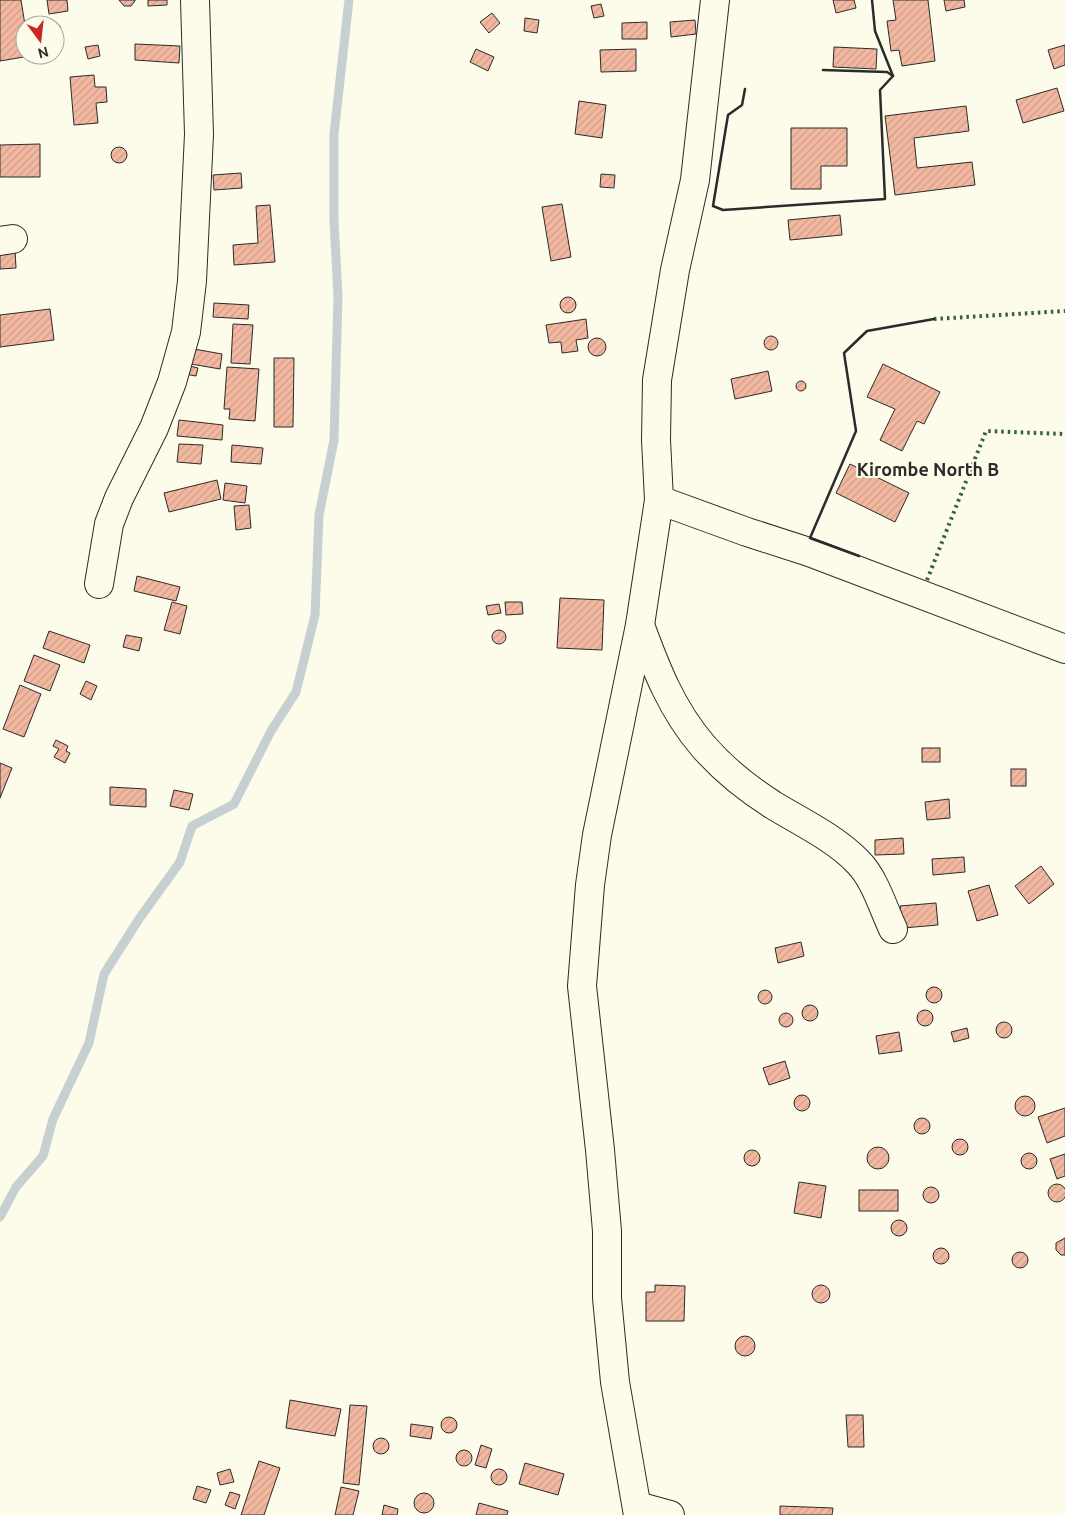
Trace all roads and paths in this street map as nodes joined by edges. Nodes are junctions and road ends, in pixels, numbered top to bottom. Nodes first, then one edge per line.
1 (195, 0) edge
2 (715, 0) edge
3 (659, 500) junction
4 (99, 584) dead end
5 (640, 625) junction
6 (1065, 649) edge
7 (893, 929) dead end
8 (638, 1510) edge
9 (670, 1515) edge

1 - 4 street
2 - 3 street
3 - 5 street
3 - 6 street
5 - 7 street
5 - 8 street
8 - 9 street

